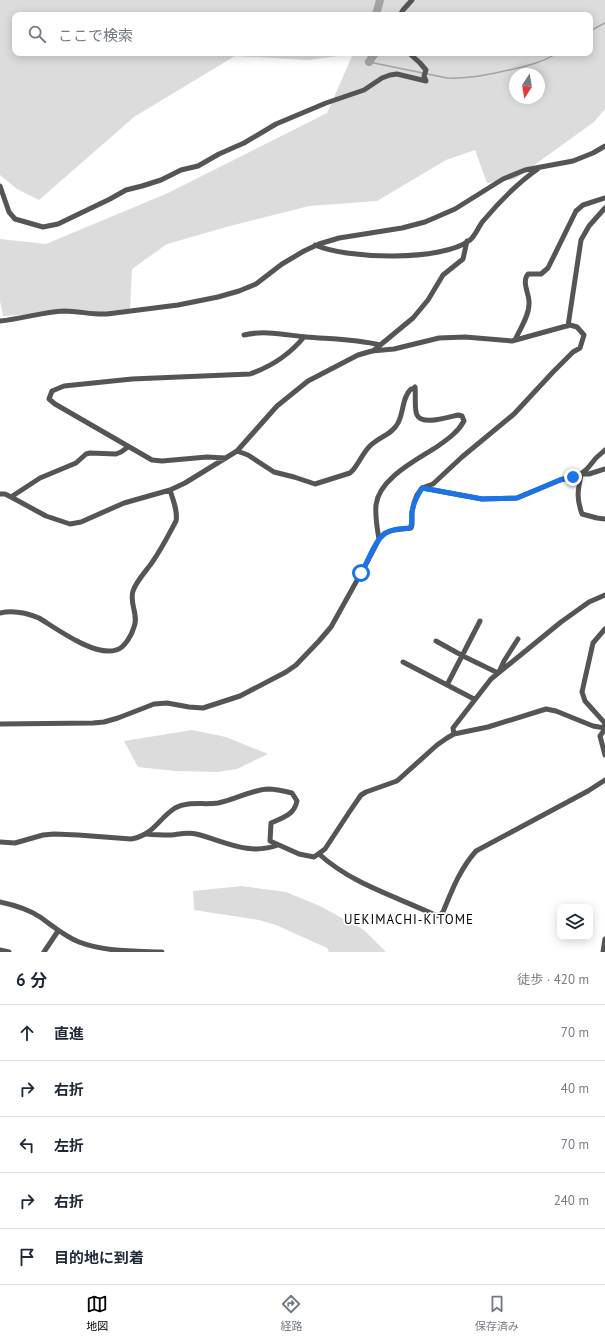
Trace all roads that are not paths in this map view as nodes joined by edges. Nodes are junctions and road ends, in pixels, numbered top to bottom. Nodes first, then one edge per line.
1 (412, 0) edge
2 (402, 12) edge
3 (412, 56) edge
4 (605, 146) edge
5 (541, 167) junction
6 (0, 186) edge
7 (605, 198) edge
8 (605, 208) edge
9 (467, 241) junction
10 (316, 245) junction
11 (0, 321) edge
12 (568, 326) junction
13 (244, 335) dead end
14 (304, 337) junction
15 (515, 340) junction
16 (380, 346) junction
17 (372, 351) junction
18 (128, 447) junction
19 (605, 450) edge
20 (238, 451) junction
21 (227, 458) junction
22 (605, 469) edge
23 (581, 474) junction
24 (422, 488) junction
25 (170, 490) junction
26 (0, 494) edge
27 (11, 497) junction
28 (605, 519) edge
29 (379, 539) junction
30 (605, 595) edge
31 (0, 613) edge
32 (480, 621) dead end
33 (605, 629) edge
34 (518, 638) dead end
35 (436, 641) dead end
36 (463, 656) junction
37 (403, 662) dead end
38 (498, 673) junction
39 (447, 686) junction
40 (474, 700) junction
41 (0, 724) edge
42 (605, 728) edge
43 (454, 734) junction
44 (605, 755) edge
45 (605, 780) edge
46 (147, 834) junction
47 (0, 842) edge
48 (278, 845) junction
49 (319, 854) junction
50 (0, 902) edge
51 (58, 931) junction
52 (605, 939) edge
53 (0, 950) edge
54 (9, 952) edge
55 (42, 952) edge
56 (162, 952) edge
57 (603, 952) edge

1 - 2 street
3 - 6 street
4 - 5 street
5 - 9 street
5 - 10 street
7 - 15 street
8 - 12 street
9 - 10 street
9 - 16 street
10 - 11 street
12 - 15 street
12 - 24 street
13 - 14 street
14 - 16 street
14 - 18 street
15 - 17 street
16 - 17 street
17 - 20 street
18 - 21 street
18 - 27 street
19 - 23 street
20 - 21 street
20 - 29 street
21 - 25 street
22 - 23 street
23 - 24 street
23 - 28 street
24 - 29 street
25 - 27 street
25 - 31 street
26 - 27 street
29 - 41 street
30 - 38 street
32 - 36 street
33 - 42 street
34 - 38 street
35 - 36 street
36 - 38 street
36 - 39 street
37 - 39 street
38 - 40 street
39 - 40 street
40 - 43 street
42 - 43 street
42 - 44 street
43 - 49 street
45 - 49 street
46 - 47 street
46 - 48 street
46 - 48 street
48 - 49 street
50 - 51 street
51 - 55 street
51 - 56 street
52 - 57 street
53 - 54 street

